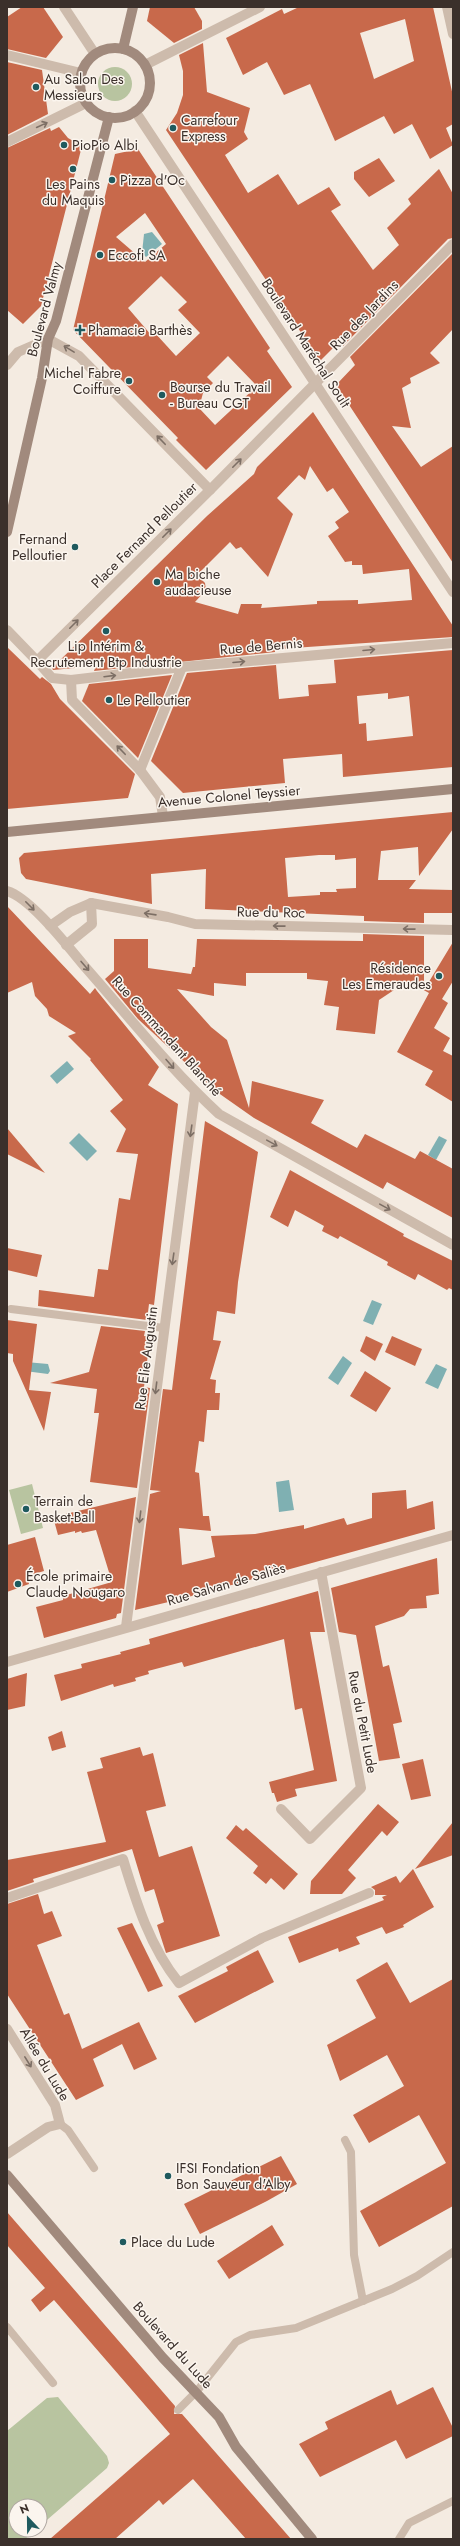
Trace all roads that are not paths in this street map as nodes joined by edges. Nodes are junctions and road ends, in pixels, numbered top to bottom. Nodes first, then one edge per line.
1 (64, 7) edge
2 (133, 7) edge
3 (260, 7) edge
4 (447, 7) edge
5 (453, 34) edge
6 (123, 49) junction
7 (95, 54) junction
8 (7, 55) edge
9 (145, 65) junction
10 (81, 73) junction
11 (86, 103) junction
12 (135, 111) junction
13 (109, 117) junction
14 (7, 142) edge
15 (453, 244) edge
16 (48, 338) junction
17 (7, 365) edge
18 (317, 384) junction
19 (210, 490) junction
20 (7, 532) edge
21 (453, 592) edge
22 (7, 630) edge
23 (453, 643) edge
24 (37, 661) junction
25 (182, 667) junction
26 (71, 680) junction
27 (140, 770) junction
28 (453, 789) edge
29 (163, 816) junction
30 (7, 832) edge
31 (7, 890) edge
32 (91, 903) junction
33 (50, 926) junction
34 (453, 930) edge
35 (66, 945) junction
36 (195, 1092) junction
37 (453, 1245) edge
38 (10, 1309) dead end
39 (164, 1328) junction
40 (453, 1535) edge
41 (321, 1572) junction
42 (126, 1627) junction
43 (7, 1662) edge
44 (281, 1809) dead end
45 (368, 1893) dead end
46 (7, 1898) edge
47 (7, 2029) edge
48 (60, 2124) junction
49 (345, 2140) dead end
50 (7, 2154) edge
51 (94, 2168) dead end
52 (7, 2175) edge
53 (453, 2252) edge
54 (363, 2301) junction
55 (7, 2327) edge
56 (53, 2383) dead end
57 (197, 2391) junction
58 (178, 2410) dead end
59 (453, 2501) edge
60 (312, 2539) edge
61 (399, 2539) edge

1 - 7 street
2 - 6 main road
3 - 9 street
4 - 5 street
6 - 7 main road
6 - 9 main road
7 - 10 main road
8 - 10 street
9 - 12 main road
10 - 11 main road
11 - 13 main road
14 -> 11 street
12 - 13 main road
12 - 18 street, Boulevard Maréchal Soult
13 - 16 main road, Boulevard Valmy
15 - 18 street, Rue des Jardins
16 - 17 street
19 -> 16 street, Place Fernand Pelloutier
16 - 20 main road, Boulevard Valmy
19 -> 18 street, Rue des Jardins
18 - 21 street, Boulevard Maréchal Soult
24 -> 19 street, Place Fernand Pelloutier
22 - 24 street
25 -> 23 street, Rue de Bernis
24 - 26 street, Rue de Bernis
26 -> 25 street, Rue de Bernis
25 - 27 street
27 -> 26 street
27 - 29 street
28 - 29 main road, Avenue Colonel Teyssier
29 - 30 main road, Avenue Colonel Teyssier
31 -> 33 street, Rue Commandant Blanché
32 - 33 street
34 -> 32 street, Rue du Roc
32 - 35 street
33 - 35 street, Rue Commandant Blanché
35 -> 36 street, Rue Commandant Blanché
36 -> 37 street, Rue Commandant Blanché
36 -> 39 street, Rue Elie Augustin
38 - 39 lane
39 -> 42 street, Rue Elie Augustin
40 - 41 street, Rue Salvan de Saliès
41 - 42 street, Rue Salvan de Saliès
41 - 44 street, Rue du Petit Lude
42 - 43 street, Rue Salvan de Saliès
45 - 46 street
47 -> 48 street, Allée du Lude
48 - 50 street, Allée du Lude
48 - 51 lane
49 - 54 lane
52 - 57 main road, Boulevard du Lude
53 - 54 lane
54 - 57 lane
55 - 56 lane
57 - 58 lane
57 - 60 main road, Boulevard du Lude
59 - 61 lane

